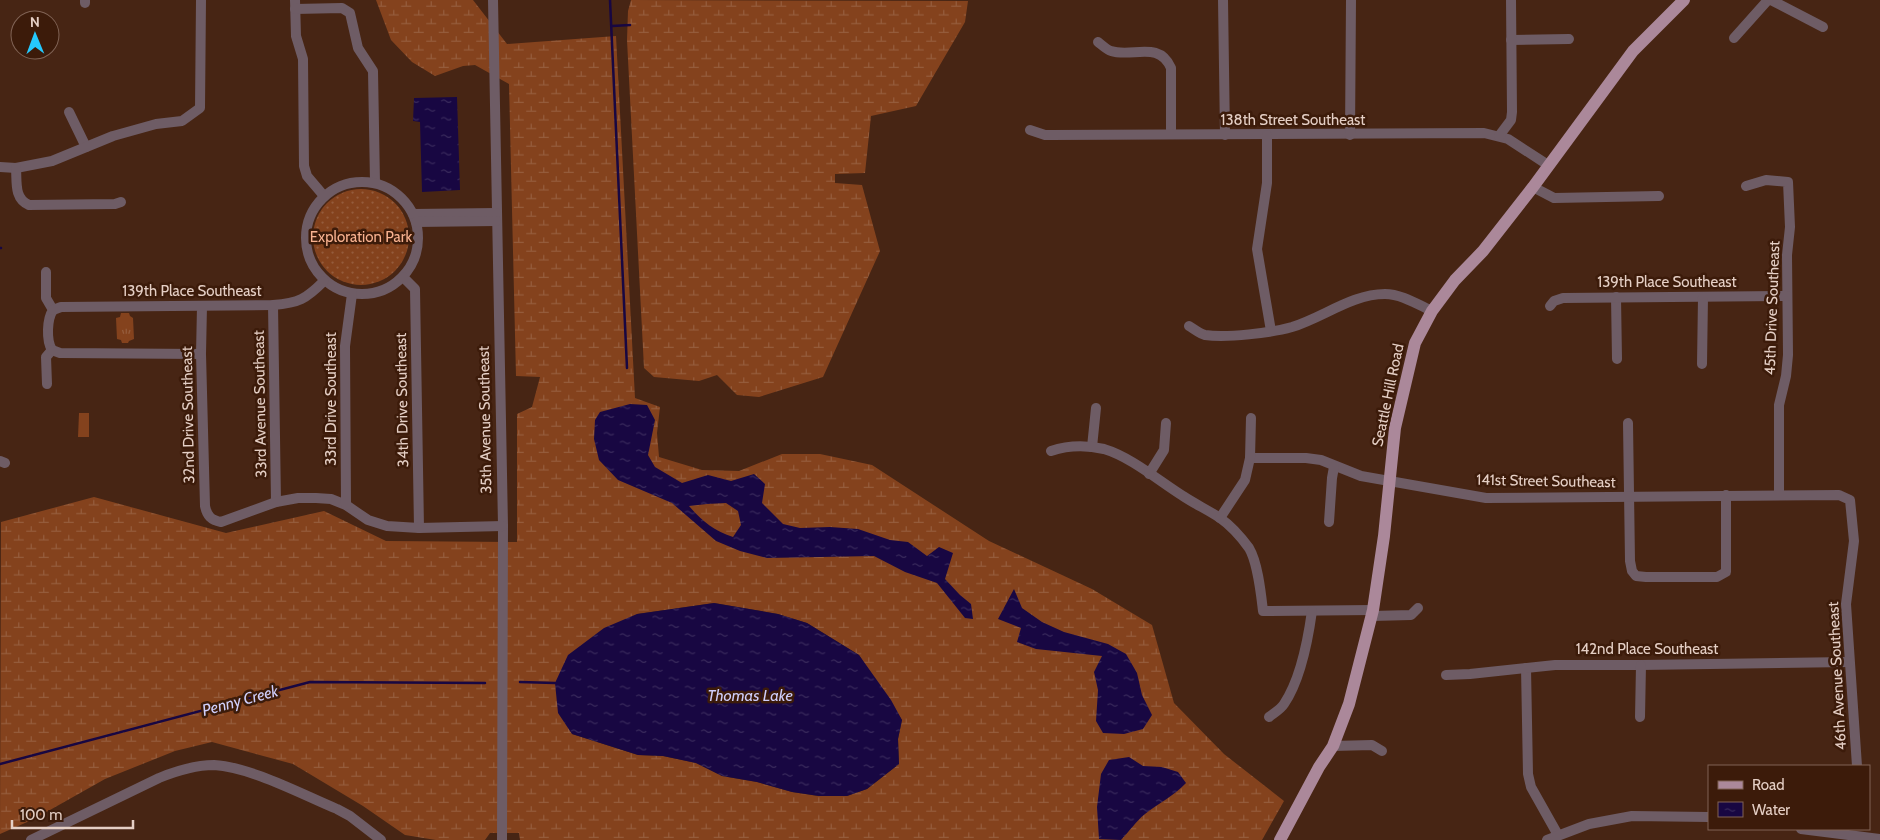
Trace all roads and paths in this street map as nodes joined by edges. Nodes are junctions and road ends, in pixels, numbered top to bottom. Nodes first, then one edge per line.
1 (200, 0) edge
2 (493, 0) edge
3 (1223, 0) edge
4 (1351, 0) edge
5 (1511, 0) edge
6 (1684, 0) edge
7 (1770, 0) edge
8 (295, 4) edge
9 (1823, 27) dead end
10 (1734, 38) dead end
11 (1569, 39) dead end
12 (1511, 40) junction
13 (1098, 42) dead end
14 (69, 112) dead end
15 (1030, 130) dead end
16 (1171, 134) junction
17 (1224, 135) junction
18 (1350, 135) junction
19 (1267, 136) junction
20 (1499, 136) junction
21 (86, 147) junction
22 (1548, 165) junction
23 (0, 167) edge
24 (16, 168) junction
25 (375, 184) junction
26 (1746, 186) dead end
27 (1533, 187) junction
28 (324, 196) junction
29 (1659, 196) dead end
30 (122, 202) dead end
31 (496, 217) junction
32 (414, 218) junction
33 (46, 272) dead end
34 (403, 277) junction
35 (324, 281) junction
36 (352, 294) junction
37 (1787, 296) junction
38 (1616, 297) junction
39 (1703, 297) junction
40 (202, 306) junction
41 (273, 306) junction
42 (1550, 306) dead end
43 (53, 310) junction
44 (1432, 311) junction
45 (1188, 326) dead end
46 (1271, 331) junction
47 (52, 350) junction
48 (201, 354) junction
49 (1617, 359) dead end
50 (1702, 364) dead end
51 (46, 384) dead end
52 (1096, 408) dead end
53 (1251, 418) dead end
54 (1166, 422) dead end
55 (1628, 423) dead end
56 (1092, 447) junction
57 (1052, 451) dead end
58 (1250, 458) junction
59 (1334, 466) junction
60 (1149, 474) junction
61 (1390, 482) junction
62 (1726, 495) junction
63 (1779, 495) junction
64 (1628, 497) junction
65 (1845, 497) joint
66 (276, 502) junction
67 (346, 505) junction
68 (1220, 518) junction
69 (1329, 522) dead end
70 (502, 526) junction
71 (419, 528) junction
72 (1418, 608) dead end
73 (1312, 611) junction
74 (1373, 613) junction
75 (1849, 662) junction
76 (1641, 665) junction
77 (1526, 668) junction
78 (1446, 675) dead end
79 (1269, 717) dead end
80 (1640, 717) dead end
81 (1333, 746) junction
82 (1382, 751) dead end
83 (1857, 765) edge
84 (1708, 817) edge
85 (1810, 830) edge
86 (1844, 834) edge
87 (1558, 835) junction
88 (1880, 839) edge
89 (31, 840) edge
90 (381, 840) edge
91 (502, 840) edge
92 (1280, 840) edge
93 (1547, 840) edge

1 - 21 street
2 - 31 street, 35th Avenue Southeast
3 - 17 street
4 - 18 street
5 - 12 street
6 - 22 main road, Seattle Hill Road
7 - 9 street
7 - 10 street
8 - 25 street
8 - 28 street
11 - 12 street
12 - 20 street
13 - 16 street
14 - 21 street
15 - 16 street, 138th Street Southeast
16 - 17 street, 138th Street Southeast
17 - 19 street, 138th Street Southeast
18 - 19 street, 138th Street Southeast
18 - 20 street, 138th Street Southeast
19 - 46 street
20 - 22 street, 138th Street Southeast
21 - 24 street
22 - 27 main road, Seattle Hill Road
23 - 24 street
24 - 30 street
25 - 28 street
25 - 32 street
26 - 37 street, 45th Drive Southeast
27 - 29 street
27 - 44 main road, Seattle Hill Road
28 - 35 street
31 - 32 street
31 - 70 street, 35th Avenue Southeast
32 - 34 street
33 - 43 street
34 - 36 street
34 - 71 street, 34th Drive Southeast
35 - 36 street
35 - 41 street, 139th Place Southeast
36 - 67 street, 33rd Drive Southeast
37 - 39 street, 139th Place Southeast
37 - 63 street, 45th Drive Southeast
38 - 39 street, 139th Place Southeast
38 - 42 street, 139th Place Southeast
38 - 49 street
39 - 50 street
40 - 41 street, 139th Place Southeast
40 - 43 street, 139th Place Southeast
40 - 48 street, 32nd Drive Southeast
41 - 66 street, 33rd Avenue Southeast
43 - 47 street
44 - 46 street
44 - 61 main road, Seattle Hill Road
45 - 46 street
47 - 48 street
47 - 51 street
48 - 66 street, 32nd Drive Southeast
52 - 56 street
53 - 58 street
54 - 60 street
55 - 64 street
56 - 57 street
56 - 60 street
58 - 59 street, 141st Street Southeast
58 - 68 street
59 - 61 street, 141st Street Southeast
59 - 69 street
60 - 68 street
61 - 64 street, 141st Street Southeast
61 - 74 main road, Seattle Hill Road
62 - 63 street, 141st Street Southeast
62 - 64 street, 141st Street Southeast
62 - 64 street
63 - 65 street, 141st Street Southeast
65 - 75 street, 46th Avenue Southeast
66 - 67 street
67 - 71 street
68 - 73 street
70 - 71 street
70 - 91 street, 35th Avenue Southeast
72 - 74 street
73 - 74 street
73 - 79 street
74 - 81 main road, Seattle Hill Road
75 - 76 street, 142nd Place Southeast
75 - 83 street, 46th Avenue Southeast
76 - 77 street, 142nd Place Southeast
76 - 80 street
77 - 78 street, 142nd Place Southeast
77 - 87 street
81 - 82 street
81 - 92 main road, Seattle Hill Road
84 - 87 street
85 - 86 street
86 - 88 street
87 - 93 street
89 - 90 street

